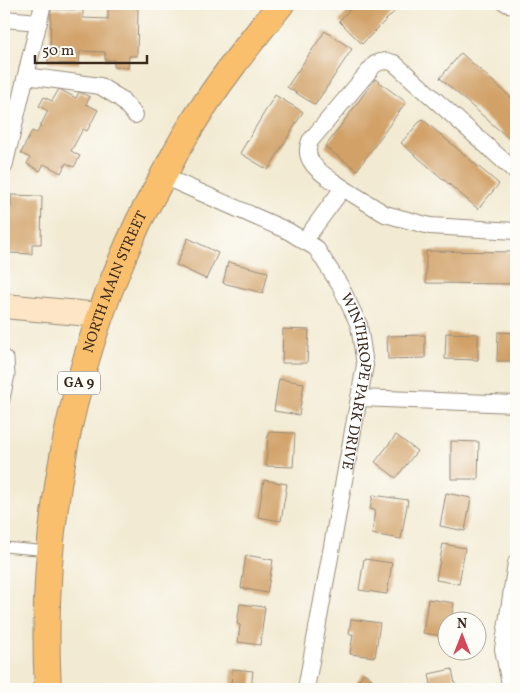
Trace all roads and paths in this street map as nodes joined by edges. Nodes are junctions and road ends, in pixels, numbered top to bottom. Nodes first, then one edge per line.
1 (44, 4) edge
2 (281, 4) edge
3 (501, 4) edge
4 (516, 9) edge
5 (4, 19) edge
6 (39, 22) junction
7 (26, 76) junction
8 (135, 115) dead end
9 (4, 167) edge
10 (516, 172) edge
11 (163, 176) junction
12 (343, 188) junction
13 (516, 232) edge
14 (304, 241) junction
15 (4, 306) edge
16 (100, 315) junction
17 (4, 354) edge
18 (359, 398) junction
19 (4, 403) edge
20 (516, 404) edge
21 (4, 547) edge
22 (49, 551) junction
23 (516, 563) edge
24 (48, 689) edge
25 (306, 689) edge
26 (511, 689) edge

1 - 6 street
2 - 11 main road, NORTH MAIN STREET / GA 9
3 - 4 lane
5 - 6 street
6 - 7 street
7 - 8 street
7 - 9 street
10 - 12 street
11 - 14 street, WINTHROPE PARK DRIVE
11 - 16 main road, NORTH MAIN STREET / GA 9
12 - 13 street
12 - 14 street
14 - 18 street, WINTHROPE PARK DRIVE
15 - 16 street
16 - 22 main road, NORTH MAIN STREET / GA 9
17 - 19 lane
18 - 20 street
18 - 25 street, WINTHROPE PARK DRIVE
21 - 22 lane
22 - 24 main road, NORTH MAIN STREET / GA 9
23 - 26 street

